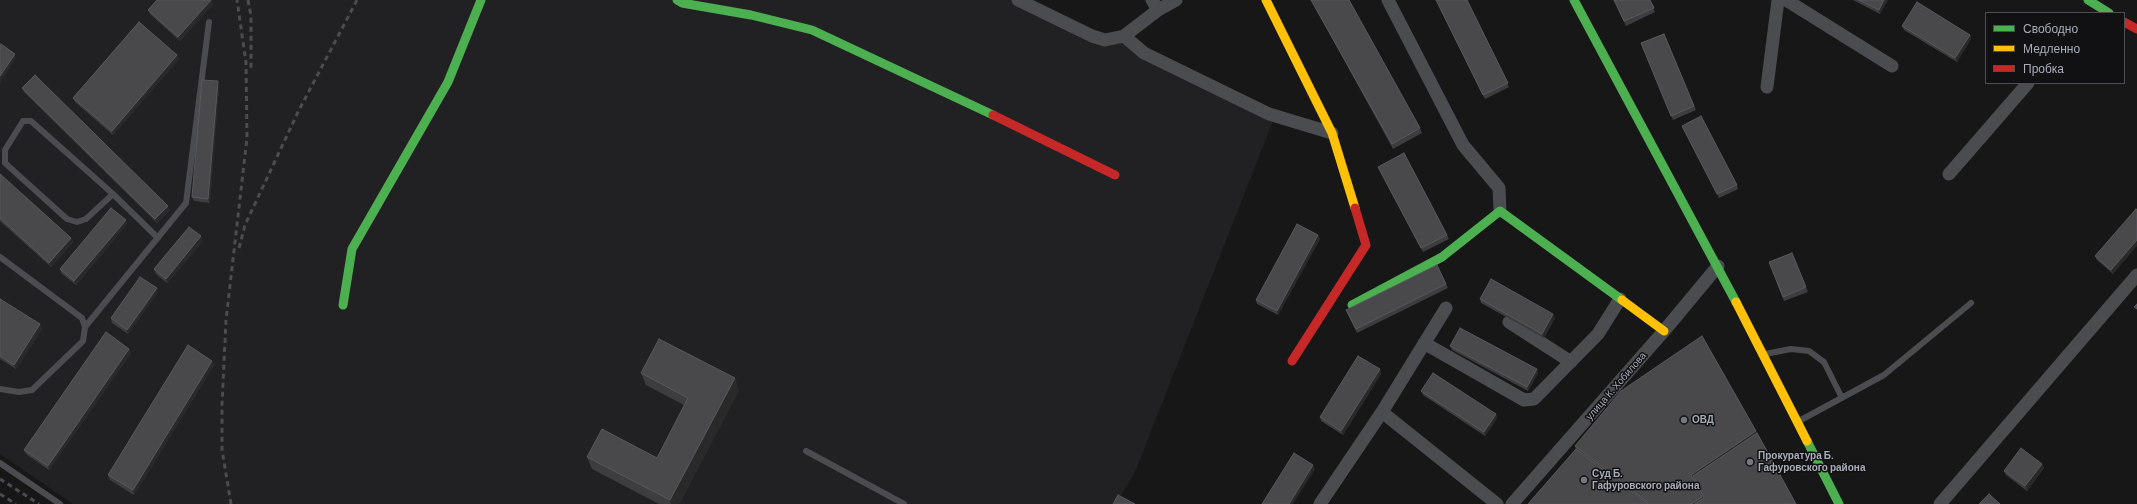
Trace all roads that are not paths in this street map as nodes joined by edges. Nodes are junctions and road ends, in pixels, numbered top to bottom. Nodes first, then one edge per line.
1 (481, 0) edge
2 (677, 0) edge
3 (1018, 0) edge
4 (1176, 0) edge
5 (1266, 0) edge
6 (1388, 0) edge
7 (1574, 0) edge
8 (1778, 0) edge
9 (1786, 0) edge
10 (1155, 5) edge
11 (2090, 6) edge
12 (2106, 12) edge
13 (209, 22) dead end
14 (2125, 23) edge
15 (2137, 29) edge
16 (1124, 36) junction
17 (1892, 66) dead end
18 (2027, 84) edge
19 (1767, 87) dead end
20 (1332, 133) junction
21 (1949, 174) dead end
22 (1115, 175) dead end
23 (113, 194) junction
24 (1500, 211) junction
25 (158, 238) junction
26 (0, 257) edge
27 (1718, 266) junction
28 (2137, 275) edge
29 (1620, 299) junction
30 (1971, 303) dead end
31 (343, 305) dead end
32 (1352, 305) edge
33 (1446, 308) dead end
34 (1509, 322) dead end
35 (85, 327) junction
36 (1664, 331) junction
37 (1424, 343) junction
38 (1763, 354) junction
39 (1292, 362) dead end
40 (1571, 362) junction
41 (0, 389) edge
42 (1842, 398) junction
43 (1382, 412) junction
44 (1798, 422) junction
45 (806, 451) dead end
46 (0, 463) edge
47 (60, 504) edge
48 (904, 504) edge
49 (1320, 504) edge
50 (1498, 504) edge
51 (1512, 504) edge
52 (1839, 504) edge
53 (1940, 504) edge

1 - 31 main road
2 - 22 main road
3 - 16 street
4 - 10 street
5 - 20 main road
6 - 24 street
7 - 27 main road
8 - 19 street
9 - 17 street
10 - 16 street
11 - 12 main road
13 - 25 lane
14 - 15 main road
16 - 20 street
18 - 21 street
20 - 39 main road
23 - 23 lane
23 - 25 lane
24 - 29 main road
24 - 32 main road
25 - 35 lane
26 - 35 lane
27 - 36 street, улица К. Хобилова
27 - 38 main road
28 - 53 street
29 - 36 main road
29 - 40 street
30 - 42 lane
33 - 37 street
34 - 40 street
35 - 41 lane
36 - 51 street, улица К. Хобилова
37 - 40 street
37 - 43 street
38 - 42 lane
38 - 44 main road
42 - 44 lane
43 - 49 street
43 - 50 street
44 - 52 main road
45 - 48 lane
46 - 47 lane

